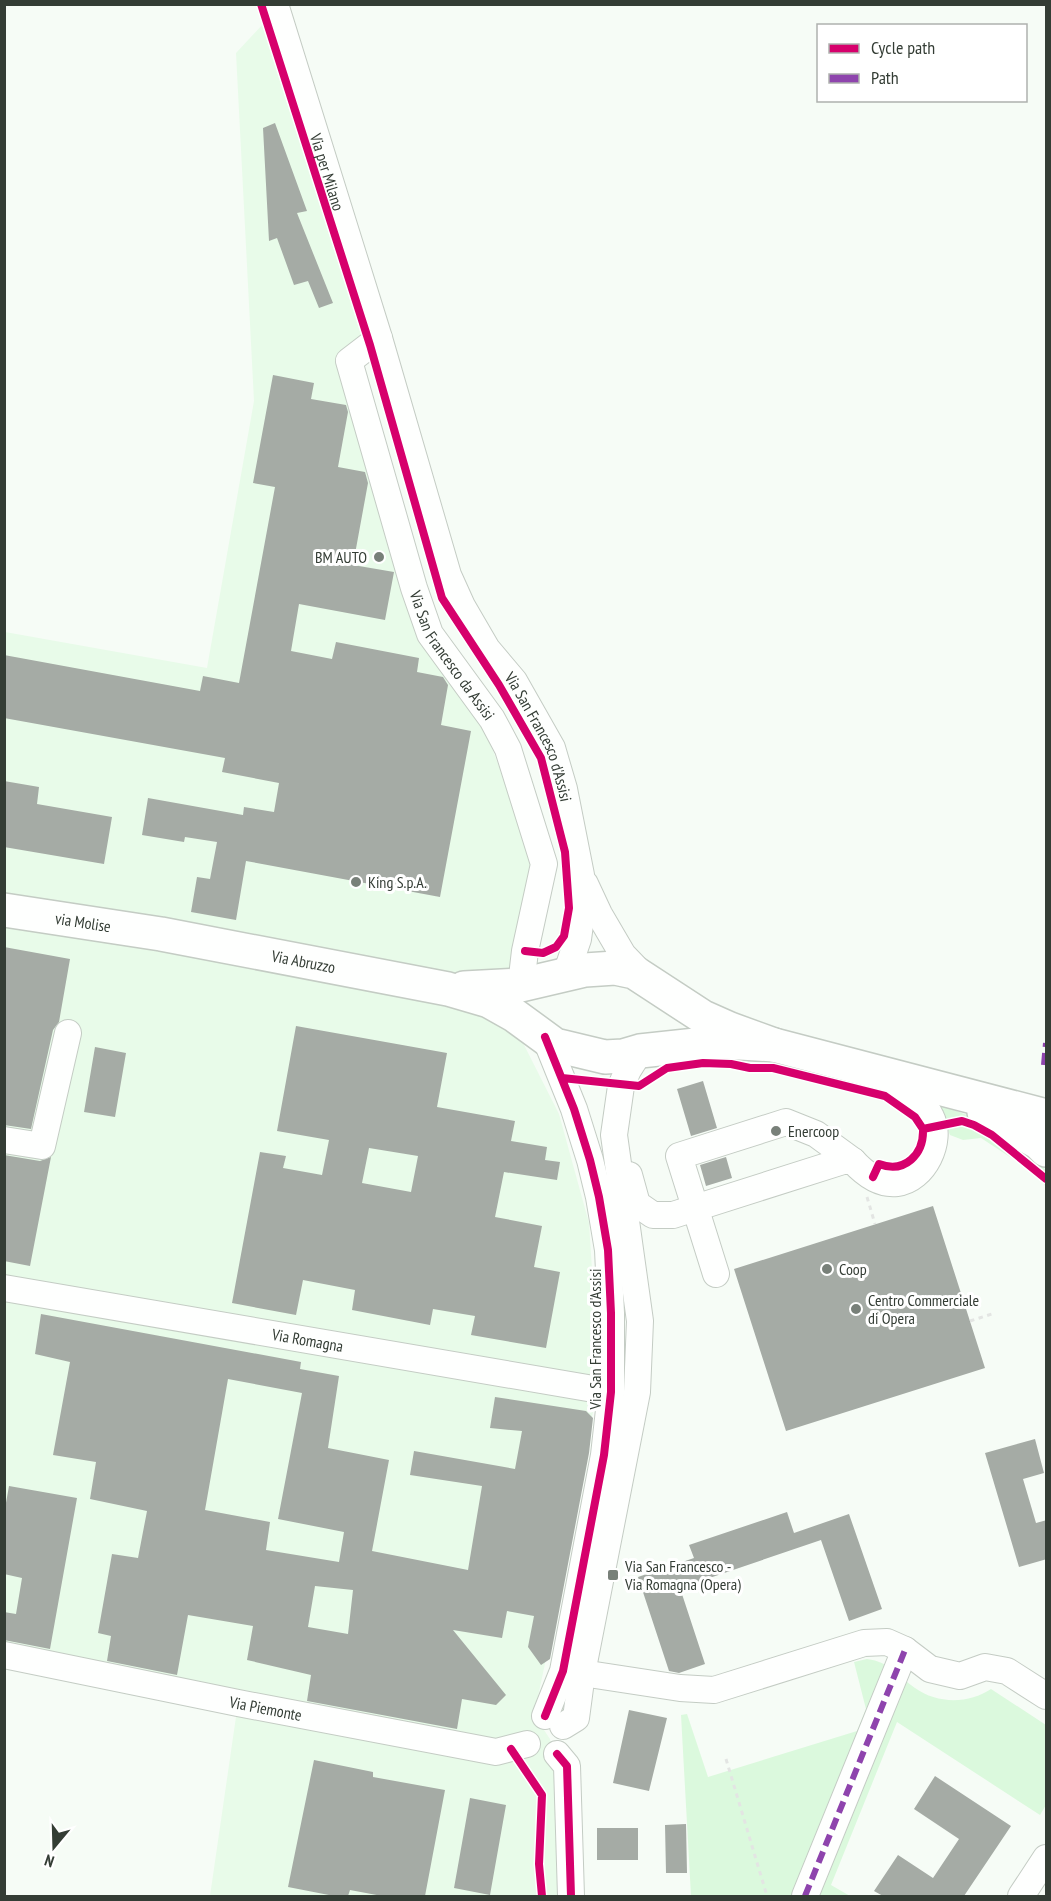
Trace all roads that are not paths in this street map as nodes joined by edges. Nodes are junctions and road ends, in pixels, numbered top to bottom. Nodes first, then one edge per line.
1 (275, 4) edge
2 (379, 338) junction
3 (581, 875) junction
4 (4, 910) edge
5 (161, 934) joint
6 (566, 974) junction
7 (648, 981) junction
8 (521, 986) junction
9 (448, 989) junction
10 (68, 1033) dead end
11 (545, 1037) junction
12 (774, 1045) junction
13 (640, 1051) junction
14 (880, 1072) junction
15 (946, 1090) junction
16 (1047, 1116) edge
17 (614, 1135) junction
18 (4, 1140) edge
19 (1047, 1150) edge
20 (853, 1161) junction
21 (696, 1206) junction
22 (716, 1274) dead end
23 (4, 1288) edge
24 (611, 1392) junction
25 (905, 1650) junction
26 (4, 1655) edge
27 (582, 1673) junction
28 (1047, 1696) edge
29 (554, 1721) junction
30 (527, 1744) junction
31 (557, 1754) junction
32 (1047, 1858) edge
33 (1047, 1890) edge
34 (571, 1896) edge
35 (805, 1896) edge
36 (1021, 1896) edge
37 (1042, 1896) edge

1 - 2 street, Via per Milano
2 - 3 street, Via San Francesco d'Assisi
2 - 8 street, Via San Francesco da Assisi
3 - 6 street, Via San Francesco d'Assisi
3 - 7 street, Via San Francesco d'Assisi
4 - 5 main road, via Molise
5 - 9 main road, Via Abruzzo
6 - 7 main road
6 - 8 main road, Via Abruzzo
6 - 11 main road
7 - 12 main road
7 - 13 main road
8 - 9 main road, Via Abruzzo
9 - 11 main road, Via Abruzzo
10 - 18 street
11 - 13 main road
11 - 24 street, Via San Francesco d'Assisi
12 - 13 main road
12 - 14 main road
13 - 17 street
14 - 15 main road
14 - 20 street
15 - 16 main road
15 - 19 main road
17 - 21 street
17 - 27 street
20 - 21 street
20 - 21 street
21 - 22 street
23 - 24 street, Via Romagna
24 - 29 street, Via San Francesco d'Assisi
25 - 27 street
25 - 28 street
25 - 35 street
26 - 30 street, Via Piemonte
27 - 29 street
29 - 30 street
29 - 31 street
30 - 31 street
31 - 34 street
32 - 36 street
33 - 37 street

